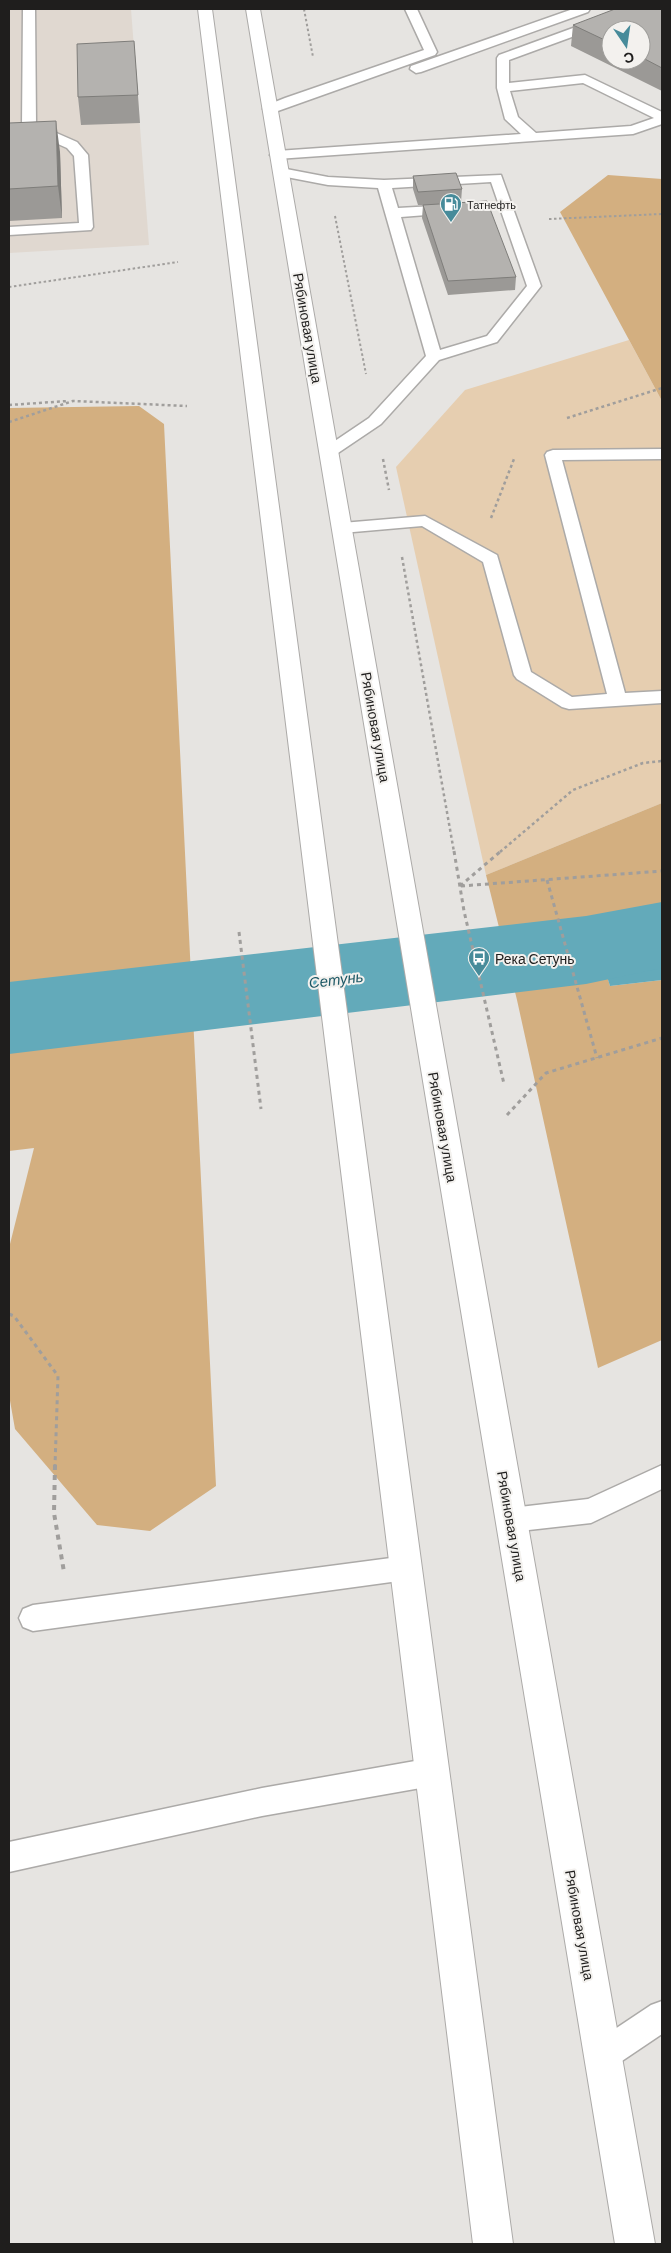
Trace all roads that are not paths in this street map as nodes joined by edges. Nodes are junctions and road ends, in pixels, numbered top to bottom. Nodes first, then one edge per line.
1 (28, 9) edge
2 (205, 9) edge
3 (253, 9) edge
4 (411, 9) edge
5 (584, 9) edge
6 (636, 9) edge
7 (376, 72) junction
8 (503, 88) junction
9 (270, 109) junction
10 (662, 118) edge
11 (534, 138) junction
12 (279, 164) junction
13 (384, 184) junction
14 (506, 206) junction
15 (491, 207) edge
16 (465, 208) edge
17 (393, 213) junction
18 (9, 231) edge
19 (434, 357) junction
20 (329, 452) junction
21 (662, 454) edge
22 (342, 528) junction
23 (662, 697) edge
24 (618, 700) junction
25 (662, 1476) edge
26 (511, 1520) junction
27 (406, 1568) junction
28 (33, 1618) dead end
29 (432, 1772) junction
30 (9, 1857) edge
31 (662, 2016) edge
32 (602, 2056) junction
33 (493, 2244) edge
34 (634, 2244) edge

1 - 18 lane
2 - 27 main road
3 - 9 main road, Рябиновая улица
4 - 7 lane
5 - 7 lane
6 - 8 lane
7 - 9 lane
8 - 10 lane
8 - 11 lane
9 - 12 main road, Рябиновая улица
10 - 11 lane
11 - 12 lane
12 - 13 lane
12 - 20 main road, Рябиновая улица
13 - 14 lane
13 - 17 lane
14 - 15 lane
14 - 19 lane
16 - 17 lane
17 - 19 lane
19 - 20 lane
20 - 22 main road, Рябиновая улица
21 - 24 lane
22 - 24 lane
22 - 26 main road, Рябиновая улица
23 - 24 lane
25 - 26 lane
26 - 32 main road, Рябиновая улица
27 - 28 lane
27 - 29 main road
29 - 30 lane
29 - 33 main road
31 - 32 lane
32 - 34 main road, Рябиновая улица

